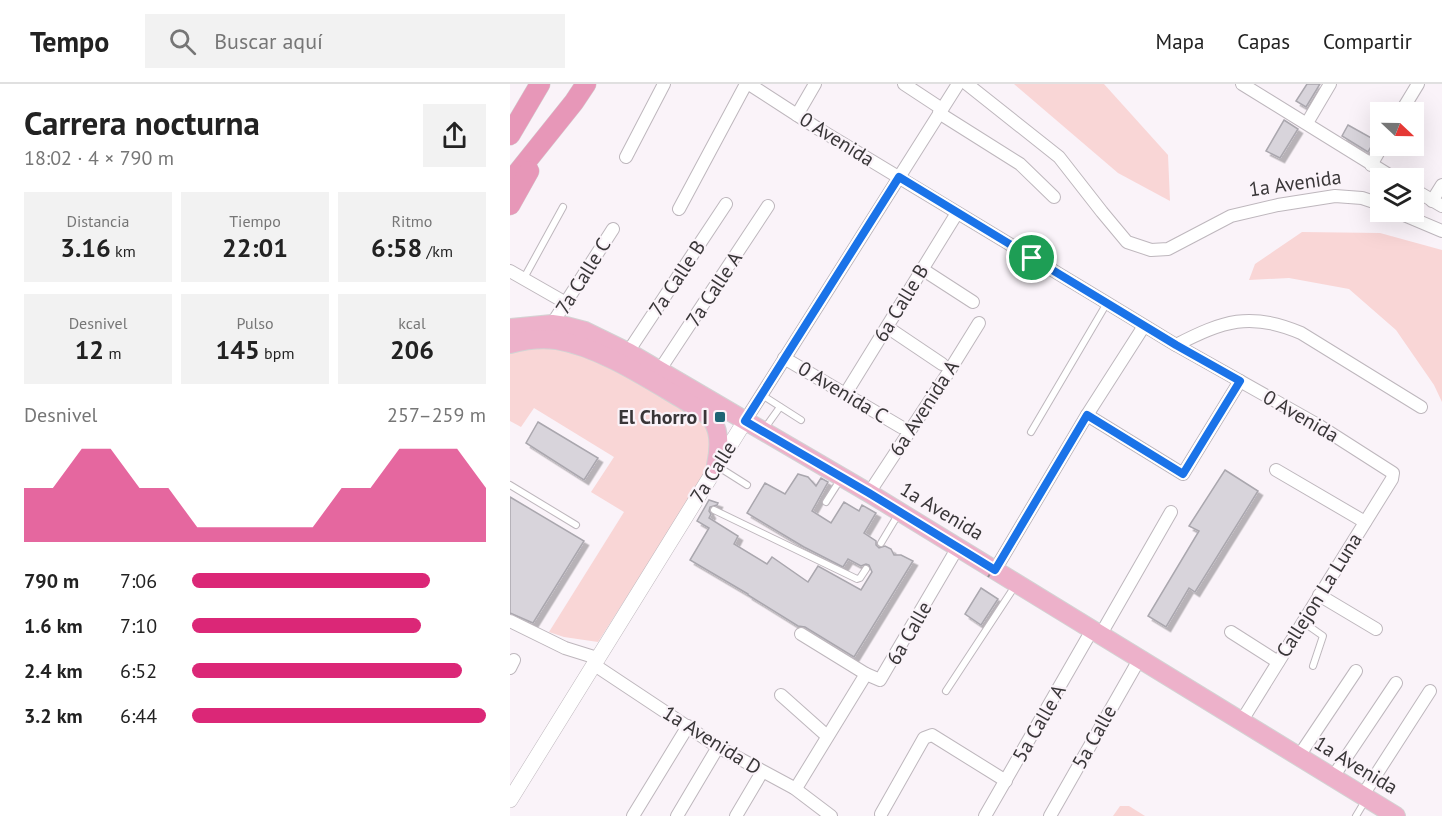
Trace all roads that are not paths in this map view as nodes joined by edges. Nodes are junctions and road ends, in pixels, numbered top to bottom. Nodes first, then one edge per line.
1 (540, 84) edge
2 (586, 84) edge
3 (664, 84) edge
4 (748, 84) edge
5 (815, 84) edge
6 (904, 84) edge
7 (958, 84) edge
8 (967, 84) edge
9 (1242, 84) edge
10 (1330, 84) edge
11 (1418, 84) edge
12 (1407, 102) edge
13 (941, 111) junction
14 (797, 115) junction
15 (1307, 123) junction
16 (552, 129) junction
17 (512, 132) edge
18 (1376, 156) edge
19 (626, 157) dead end
20 (1371, 165) junction
21 (1377, 168) edge
22 (899, 177) junction
23 (510, 182) edge
24 (1442, 184) edge
25 (1424, 195) edge
26 (1054, 197) dead end
27 (1370, 201) edge
28 (1437, 203) edge
29 (726, 204) dead end
30 (510, 205) edge
31 (768, 206) dead end
32 (563, 207) dead end
33 (679, 209) dead end
34 (957, 213) junction
35 (1421, 222) edge
36 (613, 229) dead end
37 (1442, 231) edge
38 (922, 269) junction
39 (510, 271) edge
40 (524, 278) junction
41 (973, 302) dead end
42 (566, 303) junction
43 (1107, 303) junction
44 (979, 323) dead end
45 (552, 324) junction
46 (1144, 326) junction
47 (887, 327) junction
48 (510, 328) edge
49 (510, 344) edge
50 (1176, 345) junction
51 (628, 352) junction
52 (784, 358) junction
53 (942, 364) dead end
54 (659, 371) junction
55 (1240, 381) junction
56 (846, 393) junction
57 (762, 395) junction
58 (780, 407) junction
59 (1421, 407) dead end
60 (1087, 415) junction
61 (801, 420) dead end
62 (745, 421) junction
63 (901, 427) dead end
64 (763, 431) junction
65 (1031, 432) dead end
66 (716, 465) junction
67 (1389, 469) joint
68 (1276, 470) dead end
69 (842, 477) junction
70 (510, 485) edge
71 (747, 485) dead end
72 (869, 493) junction
73 (826, 502) dead end
74 (714, 510) dead end
75 (900, 511) junction
76 (1170, 512) dead end
77 (1365, 522) junction
78 (576, 525) dead end
79 (881, 543) dead end
80 (958, 547) junction
81 (866, 569) dead end
82 (994, 570) junction
83 (1017, 583) junction
84 (1319, 595) junction
85 (510, 621) edge
86 (1302, 621) junction
87 (1376, 629) dead end
88 (1096, 632) junction
89 (1231, 632) dead end
90 (801, 634) dead end
91 (1140, 658) junction
92 (595, 661) junction
93 (1278, 662) junction
94 (1314, 666) dead end
95 (1356, 671) dead end
96 (866, 674) junction
97 (1396, 683) dead end
98 (946, 691) dead end
99 (1430, 691) dead end
100 (781, 695) dead end
101 (1241, 722) junction
102 (687, 726) junction
103 (827, 736) junction
104 (718, 747) junction
105 (1299, 756) junction
106 (762, 771) junction
107 (1333, 777) junction
108 (1006, 781) junction
109 (794, 788) junction
110 (1365, 797) junction
111 (510, 800) edge
112 (881, 814) dead end
113 (633, 816) edge
114 (677, 816) edge
115 (736, 816) edge
116 (831, 816) edge
117 (985, 816) edge
118 (1050, 816) edge
119 (1356, 816) edge
120 (1396, 816) edge

1 - 17 highway
2 - 16 highway
3 - 19 street
4 - 14 street, 0 Avenida
4 - 33 street
5 - 14 street
6 - 13 street
7 - 13 street, 7a Calle
8 - 27 street, 1a Avenida
9 - 15 street
10 - 15 street
11 - 12 street
13 - 22 street, 7a Calle
13 - 26 street
14 - 22 street, 0 Avenida
15 - 20 street
16 - 23 highway
16 - 30 highway
18 - 20 street
20 - 21 street
22 - 34 street, 0 Avenida
22 - 52 street, 7a Calle
24 - 28 street
25 - 28 street
29 - 51 street, 7a Calle B
31 - 54 street, 7a Calle A
32 - 40 lane
34 - 38 street, 6a Calle B
34 - 43 street, 0 Avenida
35 - 37 street
36 - 42 street, 7a Calle C
38 - 41 street
38 - 47 street, 6a Calle B
39 - 40 street
40 - 42 street
42 - 45 street, 7a Calle C
43 - 46 street, 0 Avenida
43 - 65 lane
44 - 72 street, 6a Avenida A
45 - 48 main road, 1a Avenida
45 - 51 main road, 1a Avenida
46 - 50 street, 0 Avenida
46 - 60 street
47 - 53 street
47 - 56 street, 6a Calle B
49 - 66 main road
50 - 55 street, 0 Avenida
50 - 59 street
51 - 54 main road, 1a Avenida
52 - 56 street, 0 Avenida C
52 - 57 street, 7a Calle
54 - 62 main road, 1a Avenida
55 - 60 street
55 - 67 street, 0 Avenida
56 - 63 street, 0 Avenida C
57 - 58 lane
57 - 62 street, 7a Calle
58 - 61 lane
58 - 64 lane
60 - 82 street
62 - 64 main road, 1a Avenida
62 - 66 street, 7a Calle
64 - 69 main road, 1a Avenida
66 - 71 lane
66 - 92 street, 7a Calle
67 - 77 street, Callejon La Luna
68 - 77 street
69 - 72 main road, 1a Avenida
69 - 73 lane
70 - 78 lane
72 - 75 main road, 1a Avenida
74 - 81 lane
75 - 79 lane
75 - 80 main road, 1a Avenida
76 - 88 street
77 - 84 street, Callejon La Luna
80 - 82 main road, 1a Avenida
80 - 96 street, 6a Calle
82 - 83 main road, 1a Avenida
83 - 88 main road, 1a Avenida
83 - 98 lane
84 - 86 street, Callejon La Luna
84 - 87 street
85 - 92 street, 1a Avenida D
86 - 93 street, Callejon La Luna
86 - 94 lane
88 - 91 main road, 1a Avenida
88 - 108 street, 5a Calle A
89 - 93 street
90 - 96 street
91 - 101 main road, 1a Avenida
91 - 118 street, 5a Calle
92 - 102 street, 1a Avenida D
92 - 111 street, 7a Calle
93 - 101 street, Callejon La Luna
95 - 105 street
96 - 103 street, 6a Calle
97 - 107 street
99 - 110 street
100 - 103 street
101 - 105 main road, 1a Avenida
102 - 104 street, 1a Avenida D
102 - 113 street
103 - 109 street, 6a Calle
104 - 106 street, 1a Avenida D
104 - 114 street
105 - 107 main road, 1a Avenida
106 - 109 street, 1a Avenida D
106 - 115 street
107 - 110 main road, 1a Avenida
108 - 112 street
108 - 117 street, 5a Calle A
109 - 116 street, 1a Avenida D
110 - 119 lane
110 - 120 main road, 1a Avenida

